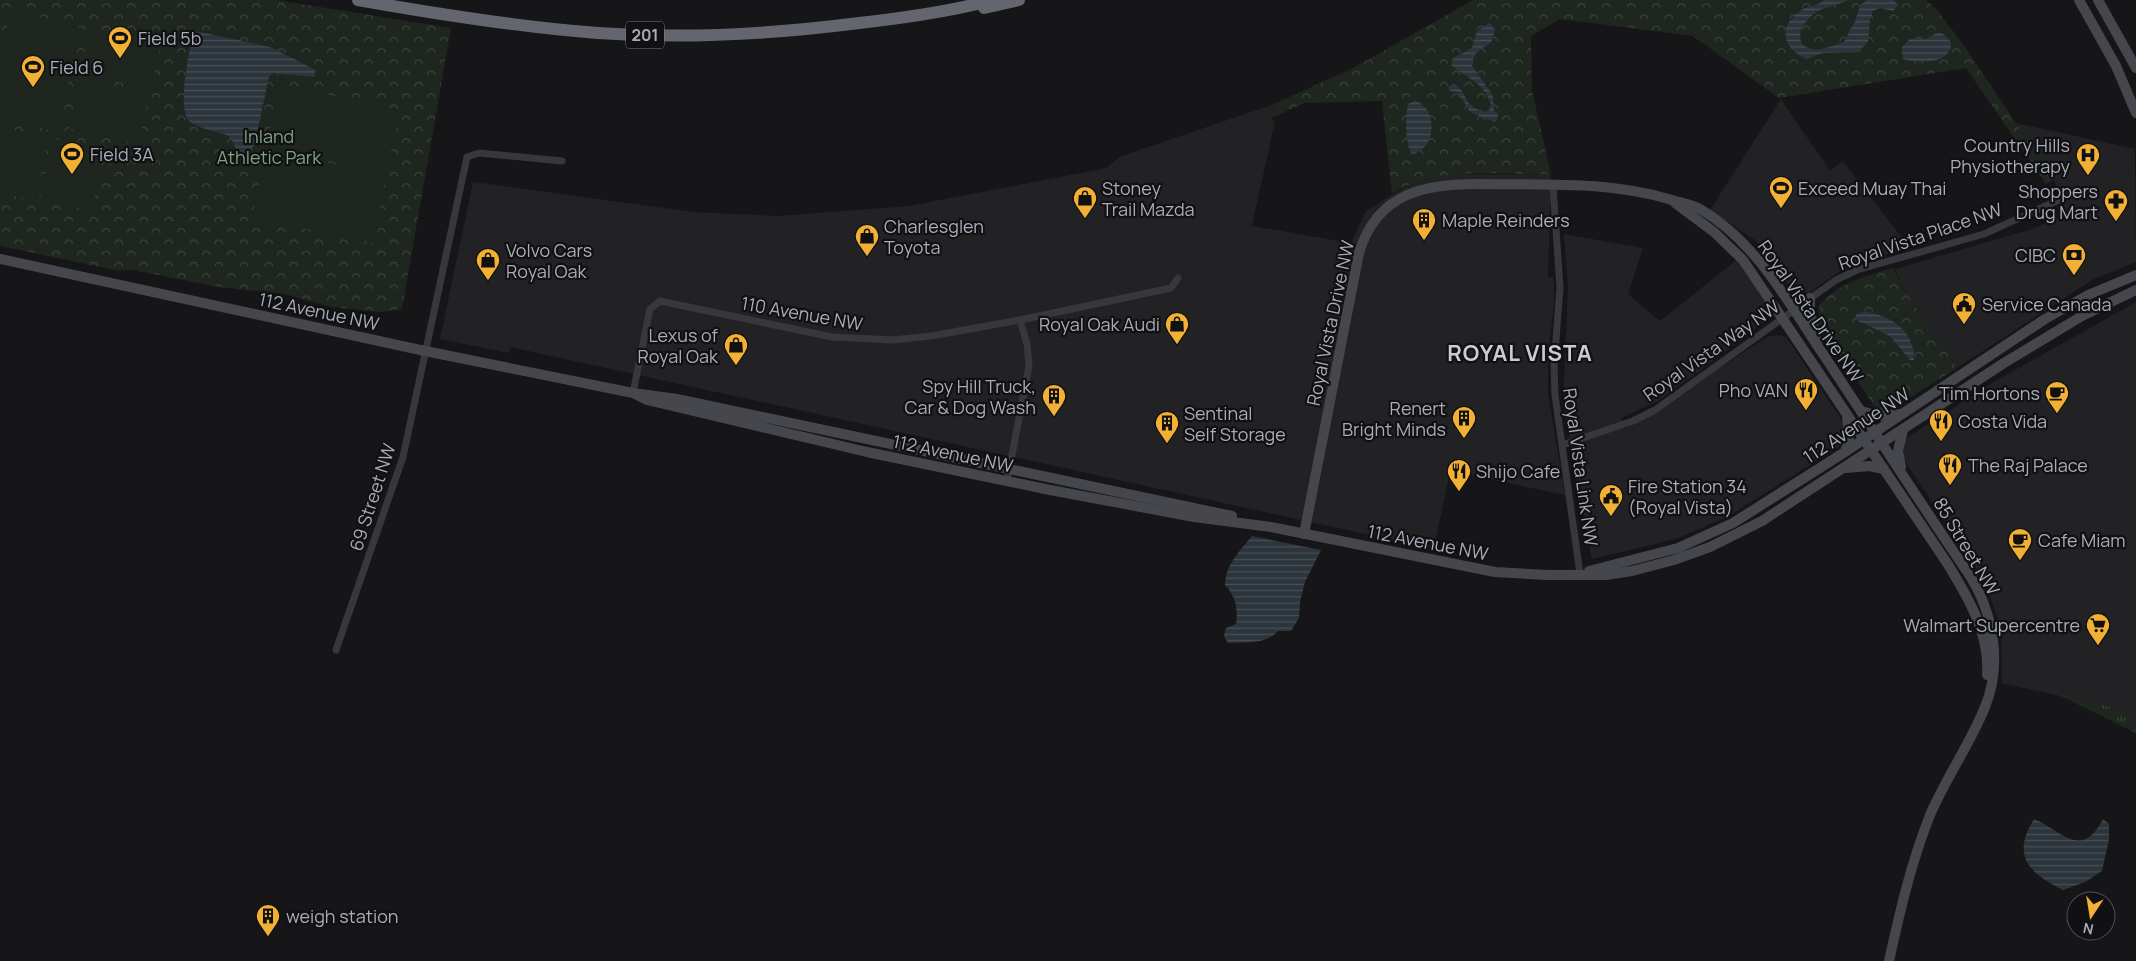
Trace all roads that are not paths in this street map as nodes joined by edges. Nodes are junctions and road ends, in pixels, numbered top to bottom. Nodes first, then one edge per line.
1 (358, 0) edge
2 (993, 0) edge
3 (1019, 0) edge
4 (2078, 0) edge
5 (2098, 0) edge
6 (934, 14) junction
7 (2136, 68) edge
8 (2136, 113) edge
9 (562, 161) dead end
10 (1553, 186) junction
11 (2061, 199) dead end
12 (1672, 200) junction
13 (0, 259) edge
14 (2136, 275) edge
15 (1178, 278) dead end
16 (2136, 290) edge
17 (1810, 298) junction
18 (1793, 310) junction
19 (1782, 316) junction
20 (1020, 320) junction
21 (1817, 346) junction
22 (426, 351) junction
23 (633, 393) junction
24 (1861, 411) junction
25 (1846, 412) junction
26 (1905, 412) junction
27 (1903, 430) junction
28 (1875, 432) junction
29 (1864, 440) junction
30 (1882, 443) junction
31 (1562, 445) junction
32 (1871, 450) junction
33 (1845, 452) junction
34 (1845, 467) junction
35 (1010, 469) junction
36 (1884, 469) junction
37 (1901, 471) junction
38 (1007, 481) junction
39 (1270, 527) junction
40 (1304, 534) junction
41 (1580, 574) junction
42 (336, 650) dead end
43 (1972, 732) junction
44 (1889, 961) edge

1 - 6 highway, 201
2 - 6 highway, 201
3 - 6 highway
4 - 8 street
5 - 7 street
9 - 22 street, 69 Street NW
10 - 12 street, Royal Vista Drive NW
10 - 31 street, Royal Vista Link NW
10 - 40 street, Royal Vista Drive NW
11 - 17 street, Royal Vista Place NW
12 - 18 street, Royal Vista Drive NW
12 - 19 street, Royal Vista Drive NW
13 - 22 street, 112 Avenue NW
14 - 26 street, 112 Avenue NW
15 - 20 street, 110 Avenue NW
16 - 27 street, 112 Avenue NW
17 - 18 street, Royal Vista Place NW
17 - 21 street
18 - 19 street, Royal Vista Way NW
18 - 21 street, Royal Vista Drive NW
19 - 25 street, Royal Vista Drive NW
19 - 31 street, Royal Vista Way NW
20 - 23 street, 110 Avenue NW
20 - 35 street
21 - 24 street, Royal Vista Drive NW
22 - 23 street, 112 Avenue NW
22 - 42 street, 69 Street NW
23 - 35 street, 112 Avenue NW
23 - 38 street, 112 Avenue NW
24 - 26 street
24 - 28 street, Royal Vista Drive NW
25 - 29 street, Royal Vista Drive NW
25 - 33 street
26 - 28 street, 112 Avenue NW
27 - 30 street, 112 Avenue NW
27 - 37 street
28 - 29 street, 112 Avenue NW
28 - 30 street, Royal Vista Drive NW
29 - 32 street, Royal Vista Drive NW
29 - 33 street, 112 Avenue NW
30 - 32 street, 112 Avenue NW
30 - 37 street, 85 Street NW
31 - 41 street, Royal Vista Link NW
32 - 34 street, 112 Avenue NW
32 - 36 street, 85 Street NW
33 - 41 street, 112 Avenue NW
34 - 36 street
34 - 41 street, 112 Avenue NW
35 - 38 street
35 - 39 street, 112 Avenue NW
36 - 43 street, 85 Street NW
37 - 43 street, 85 Street NW
38 - 39 street, 112 Avenue NW
39 - 40 street, 112 Avenue NW
40 - 41 street, 112 Avenue NW
43 - 44 street, 85 Street NW

